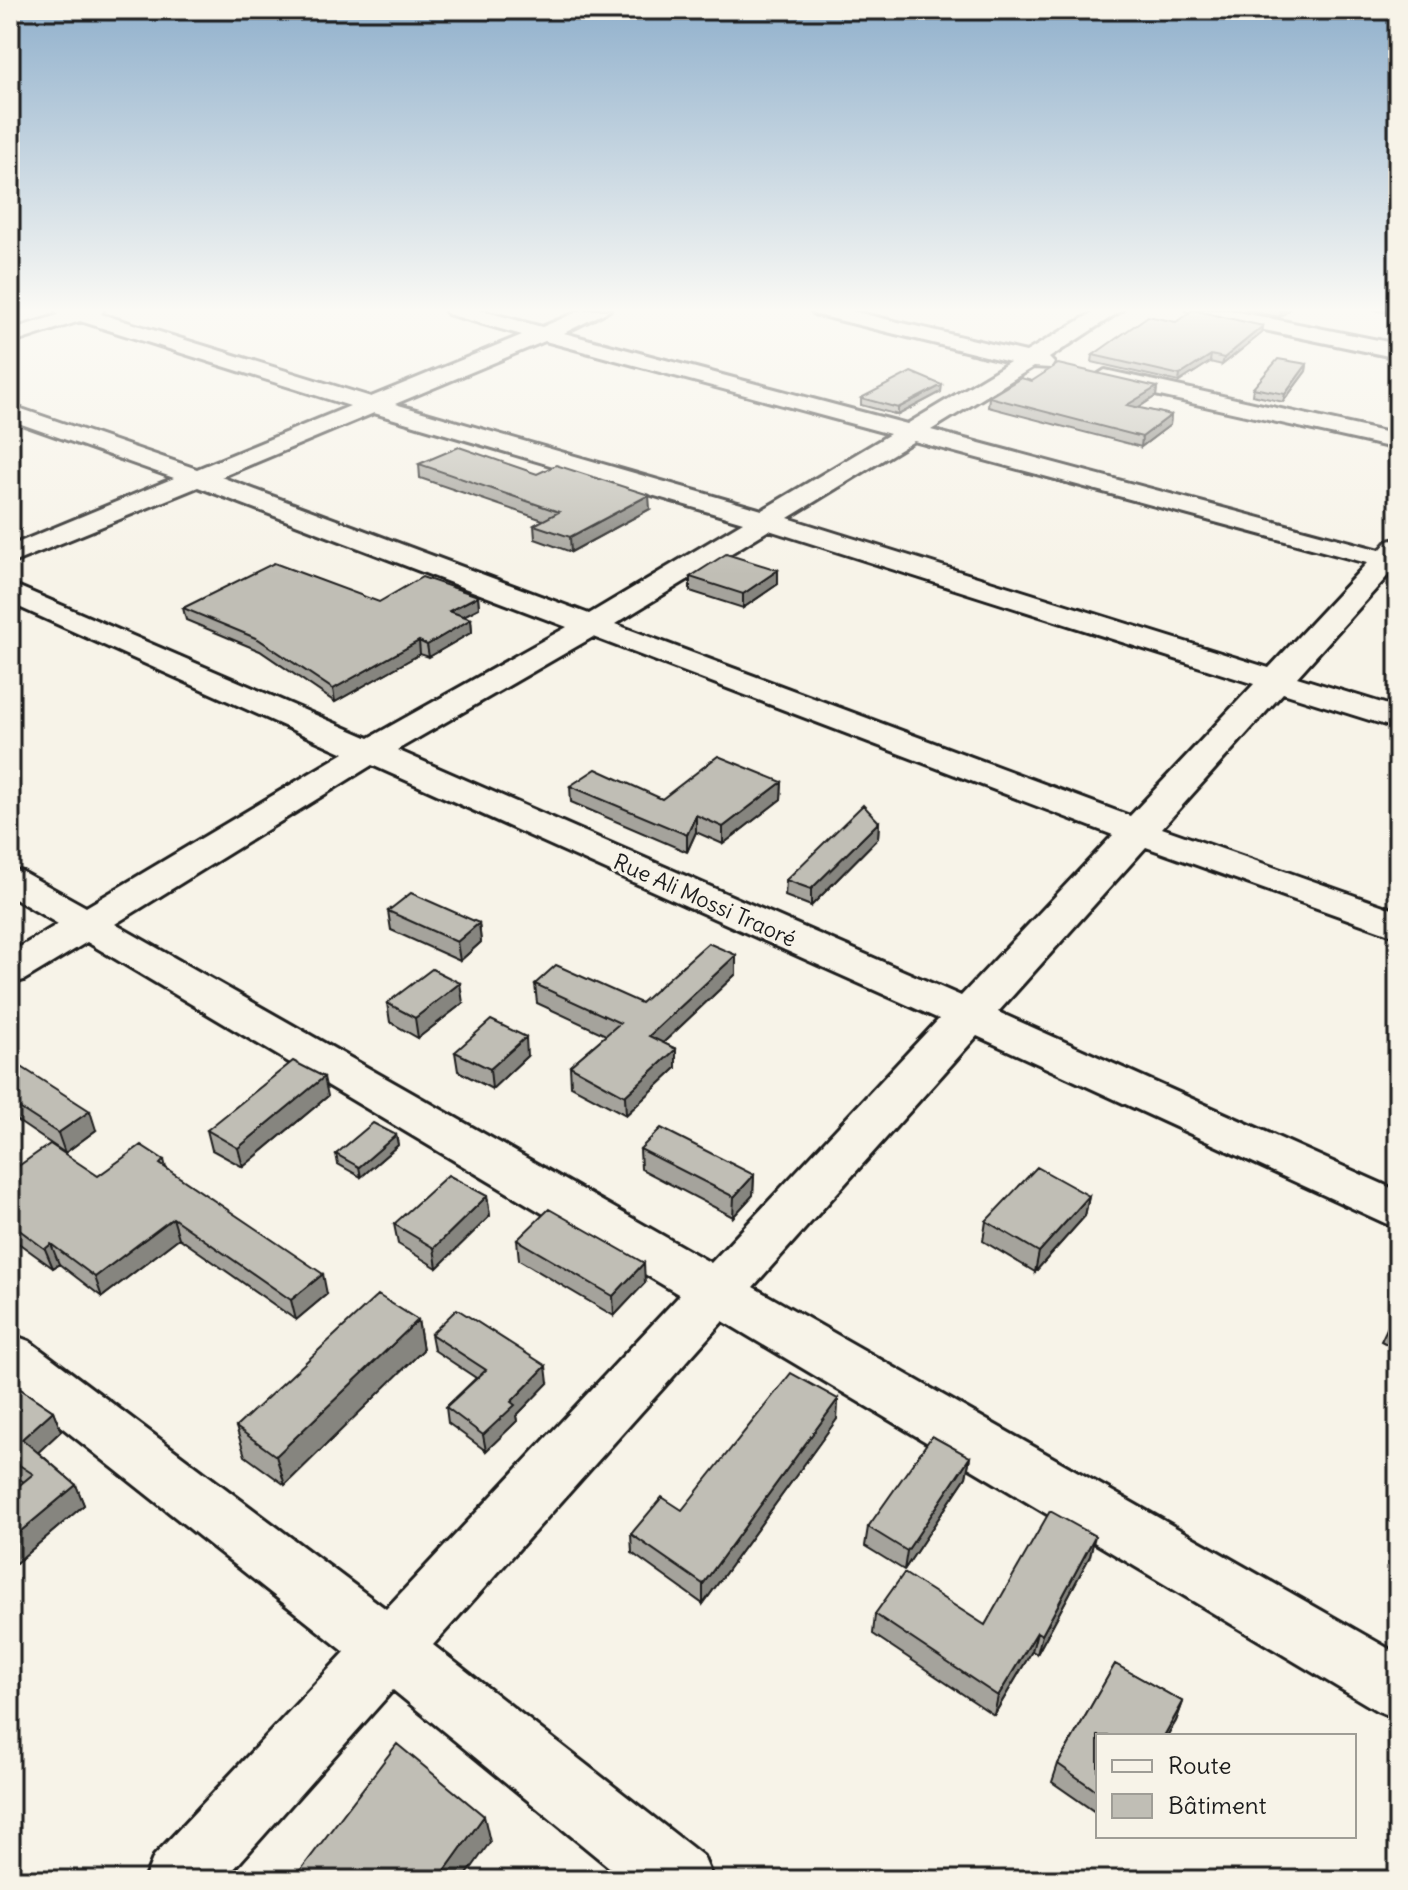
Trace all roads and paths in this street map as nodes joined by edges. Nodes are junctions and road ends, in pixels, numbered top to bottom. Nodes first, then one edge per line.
1 (351, 398) edge
2 (388, 398) edge
3 (784, 398) edge
4 (966, 398) edge
5 (1203, 398) edge
6 (372, 405) junction
7 (10, 412) edge
8 (909, 432) junction
9 (1398, 442) edge
10 (196, 477) junction
11 (763, 519) junction
12 (10, 556) edge
13 (1394, 557) edge
14 (10, 592) edge
15 (589, 627) junction
16 (1277, 682) junction
17 (1398, 719) edge
18 (369, 752) junction
19 (1139, 832) junction
20 (10, 880) edge
21 (86, 925) junction
22 (1398, 925) edge
23 (10, 971) edge
24 (969, 1016) junction
25 (1393, 1199) edge
26 (719, 1290) junction
27 (10, 1356) edge
28 (391, 1650) junction
29 (1398, 1688) edge
30 (178, 1880) edge
31 (679, 1880) edge

1 - 6 street
2 - 6 street
3 - 8 street
4 - 8 street
5 - 9 street
6 - 10 street
6 - 11 street
7 - 10 street
8 - 11 street
8 - 13 street
10 - 12 street
10 - 15 street
11 - 15 street
11 - 16 street
13 - 16 street
14 - 18 street, Rue Ali Mossi Traoré
15 - 18 street
15 - 19 street
16 - 17 street
16 - 19 street
18 - 21 street
18 - 24 street, Rue Ali Mossi Traoré
19 - 22 street
19 - 24 street
20 - 21 street
21 - 23 street
21 - 26 street
24 - 25 street, Rue Ali Mossi Traoré
24 - 26 street
26 - 28 street
26 - 29 street
27 - 28 street
28 - 30 street
28 - 31 street

